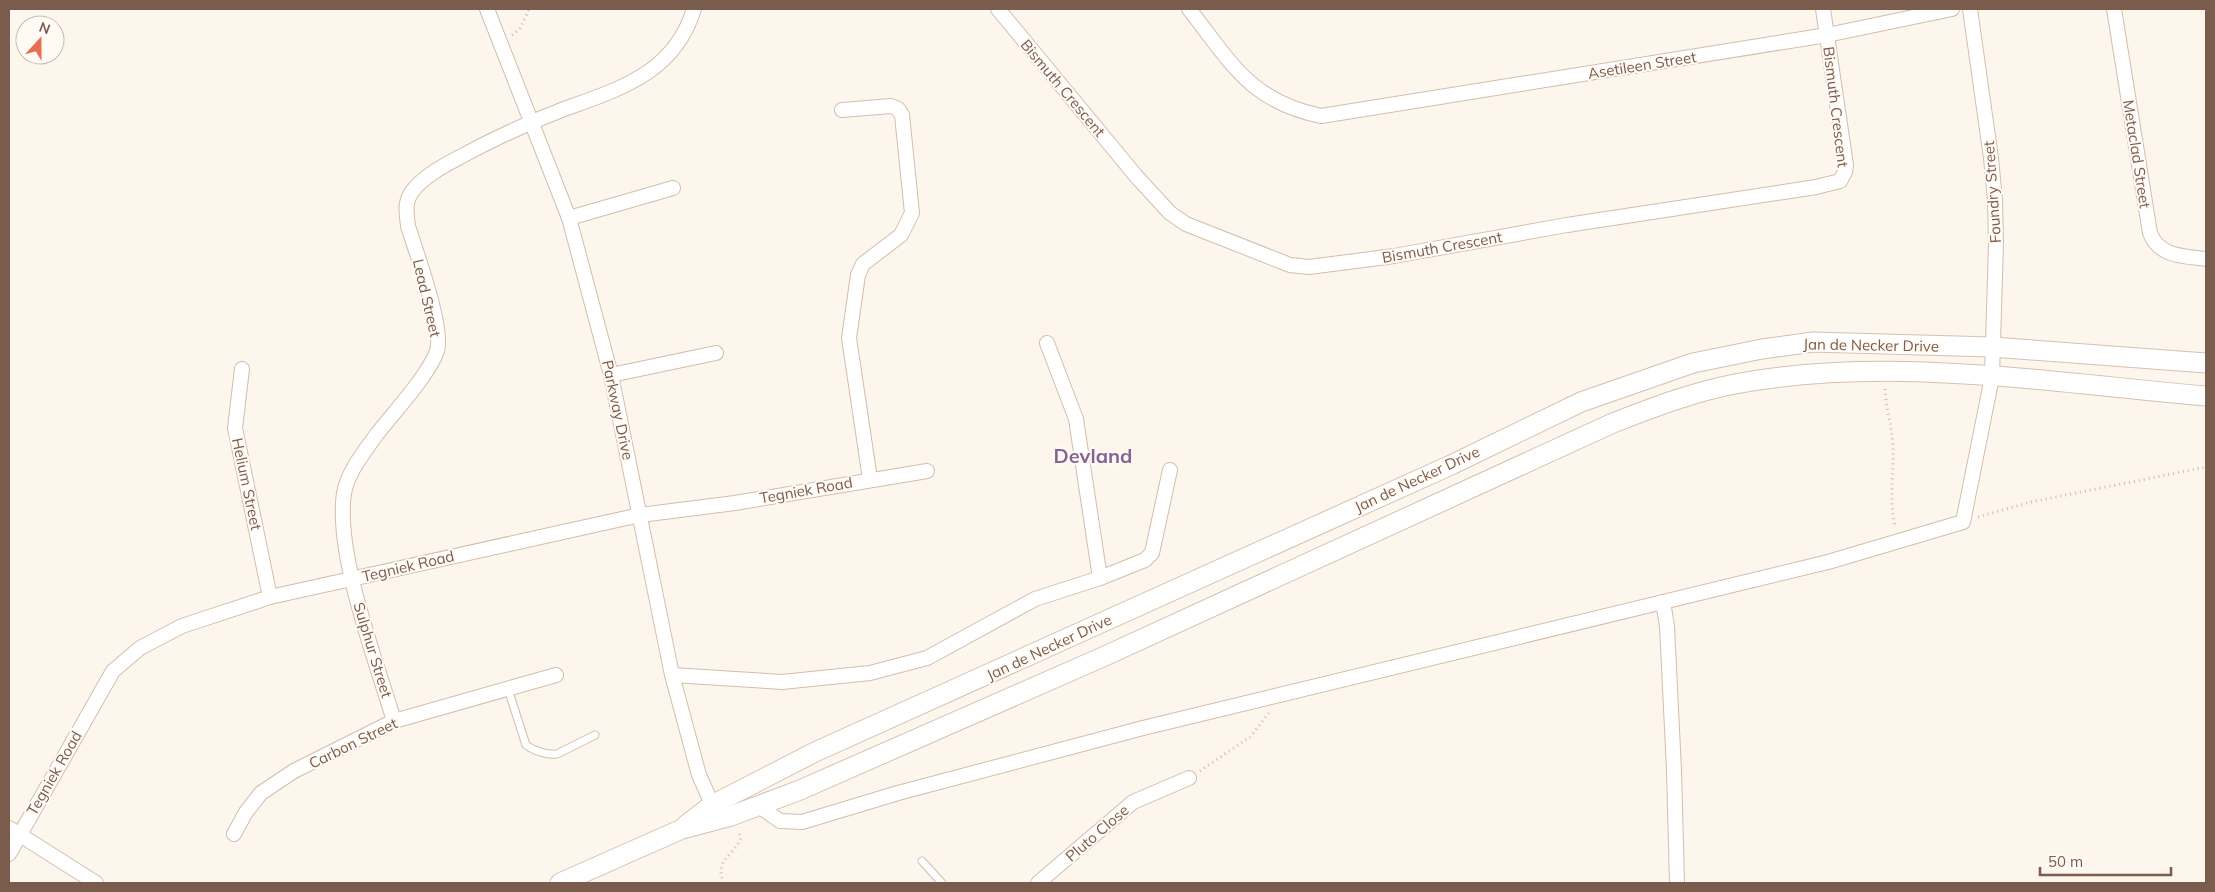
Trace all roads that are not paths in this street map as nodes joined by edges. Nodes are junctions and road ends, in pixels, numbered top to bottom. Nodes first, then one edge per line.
1 (487, 9) edge
2 (694, 9) edge
3 (998, 9) edge
4 (1823, 9) edge
5 (1952, 9) edge
6 (1970, 9) edge
7 (2114, 9) edge
8 (1194, 11) edge
9 (1827, 35) junction
10 (842, 110) dead end
11 (532, 122) junction
12 (673, 188) dead end
13 (570, 218) junction
14 (2206, 259) edge
15 (1047, 343) dead end
16 (1992, 348) junction
17 (716, 353) dead end
18 (2206, 363) edge
19 (242, 369) dead end
20 (612, 375) junction
21 (1992, 377) junction
22 (2206, 396) edge
23 (1170, 470) dead end
24 (927, 471) dead end
25 (870, 479) junction
26 (640, 514) junction
27 (1100, 578) junction
28 (352, 579) junction
29 (270, 597) junction
30 (1663, 602) junction
31 (556, 675) dead end
32 (672, 675) junction
33 (508, 689) junction
34 (394, 721) junction
35 (595, 735) dead end
36 (1189, 778) road end
37 (759, 806) junction
38 (721, 813) junction
39 (14, 831) edge
40 (234, 834) dead end
41 (9, 854) edge
42 (922, 861) dead end
43 (96, 883) edge
44 (560, 883) edge
45 (942, 883) edge
46 (1038, 883) edge
47 (1677, 883) edge

1 - 11 street, Parkway Drive
2 - 11 street, Lead Street
3 - 9 street, Bismuth Crescent
4 - 9 street
5 - 9 street, Asetileen Street
6 - 16 street, Foundry Street
7 - 14 street, Metaclad Street
8 - 9 street, Asetileen Street
10 - 25 street
11 - 13 street, Parkway Drive
11 - 28 street, Lead Street
12 - 13 street
13 - 20 street, Parkway Drive
15 - 27 street
16 - 18 main road, Jan de Necker Drive
16 - 21 street, Foundry Street
16 - 38 main road, Jan de Necker Drive
17 - 20 street
19 - 29 street, Helium Street
20 - 26 street, Parkway Drive
21 - 22 main road, Jan de Necker Drive
21 - 30 street, Foundry Street
21 - 37 main road, Jan de Necker Drive
23 - 27 street
24 - 25 street, Tegniek Road
25 - 26 street, Tegniek Road
26 - 28 street, Tegniek Road
26 - 32 street, Parkway Drive
27 - 32 street
28 - 29 street, Tegniek Road
28 - 34 street, Sulphur Street
29 - 39 street, Tegniek Road
30 - 37 street
30 - 47 street
31 - 33 street, Carbon Street
32 - 38 street, Parkway Drive
33 - 34 street, Carbon Street
33 - 35 lane
34 - 40 street, Carbon Street
36 - 46 street, Pluto Close
37 - 38 main road, Jan de Necker Drive
38 - 44 main road, Jan de Necker Drive
39 - 41 street, Tegniek Road
39 - 43 street
42 - 45 lane

